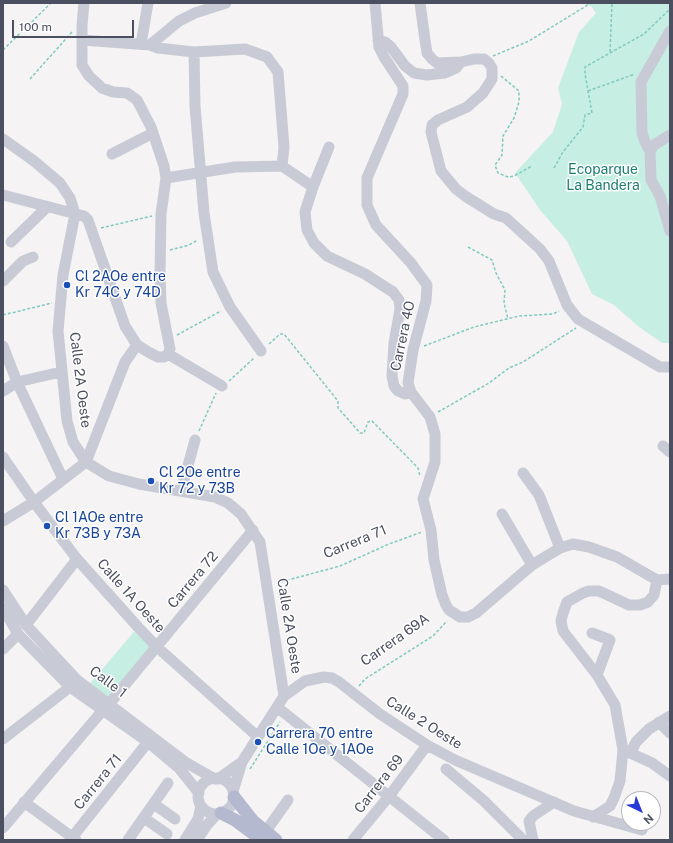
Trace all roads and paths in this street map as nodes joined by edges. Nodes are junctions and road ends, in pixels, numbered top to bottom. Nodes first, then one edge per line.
1 (51, 3) edge
2 (84, 3) edge
3 (148, 3) edge
4 (226, 3) edge
5 (375, 3) edge
6 (420, 3) edge
7 (591, 3) edge
8 (612, 3) edge
9 (670, 9) edge
10 (82, 24) junction
11 (670, 31) edge
12 (82, 40) junction
13 (378, 40) junction
14 (146, 44) junction
15 (3, 50) edge
16 (194, 52) junction
17 (610, 52) junction
18 (484, 59) junction
19 (462, 62) junction
20 (492, 68) junction
21 (635, 73) dead end
22 (30, 79) dead end
23 (588, 91) junction
24 (153, 133) junction
25 (670, 135) edge
26 (3, 139) edge
27 (329, 147) dead end
28 (650, 151) junction
29 (112, 154) dead end
30 (282, 166) junction
31 (532, 166) dead end
32 (554, 168) dead end
33 (201, 172) junction
34 (166, 178) junction
35 (313, 187) junction
36 (3, 195) edge
37 (47, 207) junction
38 (75, 214) junction
39 (161, 214) junction
40 (92, 230) junction
41 (670, 231) edge
42 (208, 234) junction
43 (11, 242) dead end
44 (468, 247) dead end
45 (160, 254) junction
46 (33, 258) dead end
47 (3, 281) edge
48 (60, 301) junction
49 (568, 305) junction
50 (230, 307) junction
51 (3, 315) edge
52 (508, 319) junction
53 (583, 323) junction
54 (168, 340) junction
55 (137, 345) junction
56 (3, 346) edge
57 (413, 350) junction
58 (261, 351) junction
59 (168, 354) junction
60 (670, 368) edge
61 (61, 372) junction
62 (17, 382) junction
63 (222, 386) junction
64 (3, 391) edge
65 (411, 392) junction
66 (430, 418) junction
67 (195, 440) joint
68 (3, 457) edge
69 (86, 462) junction
70 (524, 473) dead end
71 (63, 479) junction
72 (420, 480) dead end
73 (180, 492) junction
74 (34, 502) junction
75 (502, 514) dead end
76 (3, 521) edge
77 (253, 530) junction
78 (431, 530) junction
79 (560, 548) junction
80 (78, 559) junction
81 (532, 565) junction
82 (670, 579) edge
83 (657, 580) junction
84 (267, 585) junction
85 (3, 590) edge
86 (3, 608) edge
87 (454, 614) junction
88 (26, 625) junction
89 (592, 633) dead end
90 (18, 634) junction
91 (157, 647) junction
92 (3, 649) edge
93 (597, 675) junction
94 (70, 687) junction
95 (354, 692) junction
96 (282, 704) junction
97 (106, 707) junction
98 (670, 716) edge
99 (659, 722) junction
100 (670, 733) edge
101 (258, 737) junction
102 (3, 739) edge
103 (148, 742) junction
104 (427, 745) junction
105 (627, 751) junction
106 (242, 762) junction
107 (446, 770) dead end
108 (249, 772) dead end
109 (670, 776) edge
110 (216, 779) junction
111 (168, 783) dead end
112 (199, 793) junction
113 (233, 794) junction
114 (390, 796) junction
115 (288, 800) dead end
116 (24, 802) junction
117 (554, 802) junction
118 (154, 804) junction
119 (201, 806) junction
120 (219, 814) junction
121 (592, 817) junction
122 (144, 818) junction
123 (175, 819) dead end
124 (621, 825) edge
125 (3, 828) edge
126 (167, 834) dead end
127 (259, 837) edge
128 (73, 839) edge
129 (128, 840) edge
130 (185, 840) edge
131 (197, 840) edge
132 (276, 840) edge
133 (353, 840) edge
134 (444, 840) edge
135 (523, 840) edge
136 (533, 840) edge

1 - 15 path
2 - 10 street
3 - 14 street
4 - 14 street
5 - 13 street, Carrera 4O
6 - 19 street
7 - 18 path
8 - 17 path
9 - 17 path
10 - 12 street
10 - 22 path
11 - 28 street
12 - 14 street
12 - 24 street
13 - 19 street
13 - 57 street, Carrera 4O
14 - 16 street
16 - 30 street
16 - 33 street
17 - 23 path
18 - 19 street
18 - 20 street
20 - 31 path
20 - 49 street
21 - 23 path
23 - 32 path
24 - 29 street
24 - 34 street
25 - 28 street
26 - 38 street
27 - 35 street
28 - 41 street
30 - 33 street
30 - 35 street
33 - 34 street
33 - 42 street
34 - 39 street
35 - 65 street
36 - 37 street
37 - 38 street
37 - 43 street
38 - 40 street
38 - 48 street, Calle 2A Oeste
39 - 40 path
39 - 45 street
40 - 55 street
42 - 45 path
42 - 50 street
44 - 52 path
45 - 54 street
46 - 47 street
48 - 51 path
48 - 61 street, Calle 2A Oeste
49 - 52 path
49 - 53 street
50 - 54 path
50 - 58 street
52 - 57 path
53 - 60 street
53 - 66 path
54 - 59 street
55 - 59 street
55 - 69 street
56 - 62 street
57 - 65 street, Carrera 4O
58 - 63 path
58 - 72 path
59 - 63 street
61 - 62 street
61 - 69 street, Calle 2A Oeste
62 - 64 street
62 - 71 street
63 - 67 path
65 - 66 street, Carrera 4O
66 - 78 street, Carrera 4O
67 - 73 street
68 - 74 street, Calle 1A Oeste
69 - 71 street
69 - 73 street, Calle 2A Oeste
70 - 79 street
71 - 74 street
73 - 77 street, Calle 2A Oeste
74 - 76 street
74 - 80 street, Calle 1A Oeste
75 - 81 street
77 - 84 street, Calle 2A Oeste
77 - 91 street, Carrera 72
78 - 84 path, Carrera 71
78 - 87 street, Carrera 4O
79 - 81 street
79 - 83 street
80 - 88 street
80 - 91 street, Calle 1A Oeste
81 - 87 street
82 - 83 street
83 - 93 street
84 - 96 street, Calle 2A Oeste
85 - 88 street, Calle 1
86 - 90 street, Calle 1
87 - 95 path, Carrera 69A
88 - 97 street, Calle 1
89 - 93 street
90 - 92 street
90 - 94 street, Calle 1
91 - 97 street, Carrera 72
91 - 101 street, Calle 1A Oeste
93 - 105 street
94 - 97 street, Calle 1
94 - 102 street
95 - 96 street, Calle 2 Oeste
95 - 104 street, Calle 2 Oeste
96 - 101 street
96 - 108 path
96 - 114 street
97 - 103 street, Calle 1
97 - 110 street, Calle 1
97 - 116 street, Carrera 72
98 - 99 street
99 - 100 street
99 - 105 street
101 - 106 street
103 - 112 street, Calle 1
103 - 128 street, Carrera 71
104 - 114 street, Carrera 69
104 - 117 street, Calle 2 Oeste
105 - 109 street
105 - 121 street
106 - 110 street
106 - 113 street
107 - 135 street
110 - 112 street
110 - 113 street
111 - 118 street
112 - 119 street
113 - 120 street
113 - 127 main road
114 - 133 street, Carrera 69
114 - 134 street
115 - 127 street
116 - 125 street, Carrera 72
116 - 128 street
117 - 121 street, Calle 2 Oeste
117 - 136 street
118 - 122 street
118 - 123 street
119 - 120 street
119 - 130 street
120 - 127 main road
120 - 131 street
121 - 124 street, Calle 2 Oeste
122 - 126 street
122 - 129 street
127 - 132 main road

